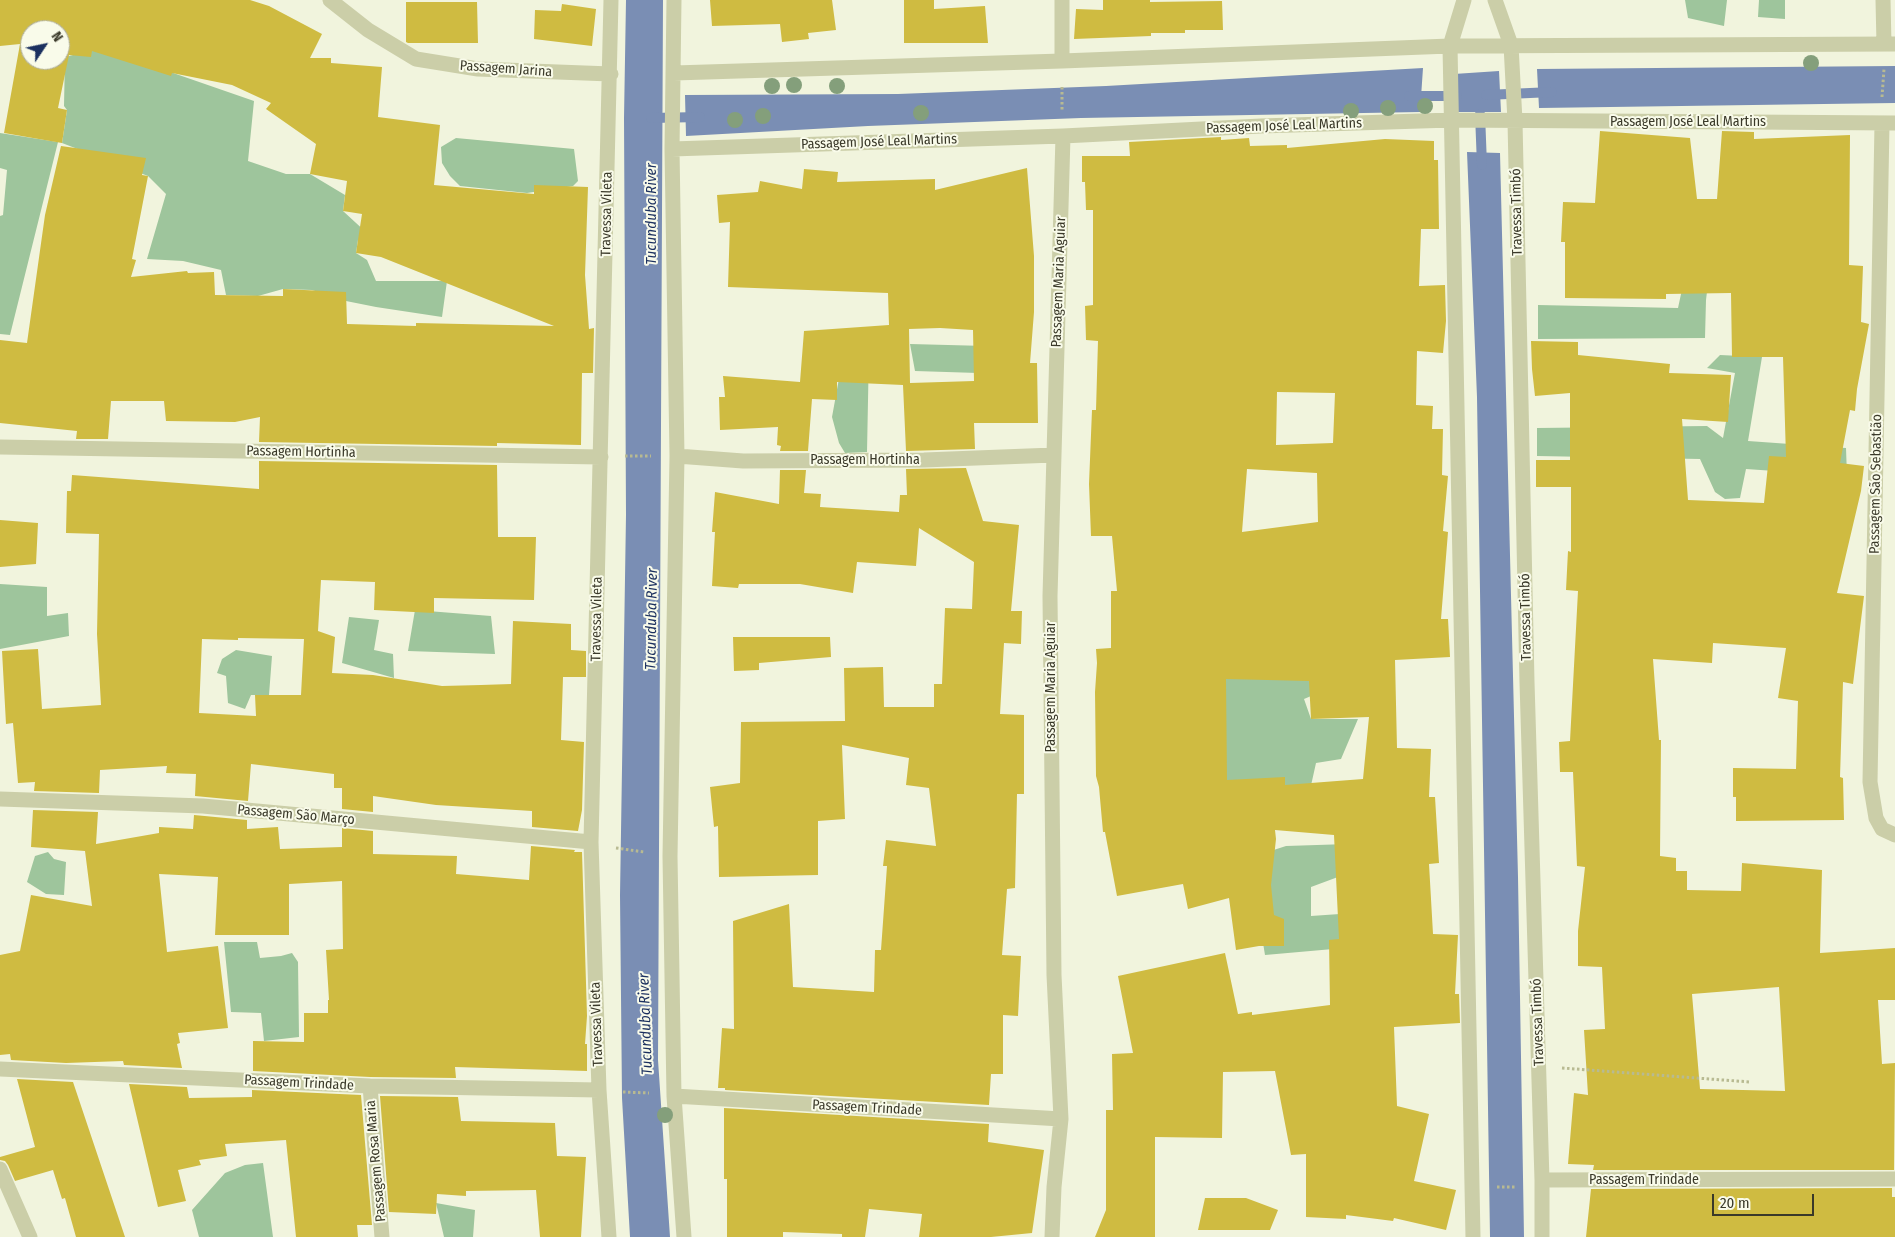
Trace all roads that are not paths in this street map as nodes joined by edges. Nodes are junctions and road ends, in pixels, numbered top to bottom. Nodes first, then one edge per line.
1 (330, 0) edge
2 (611, 0) edge
3 (674, 0) edge
4 (1062, 0) edge
5 (1464, 0) edge
6 (1495, 0) edge
7 (1883, 0) edge
8 (1890, 44) edge
9 (1510, 45) junction
10 (1450, 46) junction
11 (1062, 61) junction
12 (674, 73) junction
13 (611, 74) junction
14 (1457, 118) junction
15 (1510, 118) junction
16 (1888, 123) edge
17 (1063, 136) junction
18 (672, 150) junction
19 (0, 447) edge
20 (1054, 455) junction
21 (609, 456) junction
22 (677, 456) junction
23 (0, 799) edge
24 (1895, 834) edge
25 (591, 842) junction
26 (0, 1069) edge
27 (370, 1086) junction
28 (599, 1090) junction
29 (674, 1096) junction
30 (1061, 1119) junction
31 (0, 1169) edge
32 (1542, 1180) junction
33 (1895, 1180) edge
34 (30, 1237) edge
35 (382, 1237) edge
36 (609, 1237) edge
37 (684, 1237) edge
38 (1052, 1237) edge
39 (1474, 1237) edge
40 (1542, 1237) edge

1 - 13 street, Passagem Jarina
2 - 13 street, Travessa Vileta
3 - 12 street
4 - 11 street
5 - 10 street
6 - 9 street, Travessa Timbó
7 - 8 street
8 - 9 street
9 - 10 street
9 - 15 street, Travessa Timbó
10 - 11 street
10 - 14 street
11 - 12 street
12 - 18 street
13 - 21 street, Travessa Vileta
14 - 15 street, Passagem José Leal Martins
14 - 17 street, Passagem José Leal Martins
14 - 39 street
15 - 16 street, Passagem José Leal Martins
15 - 32 street, Travessa Timbó
16 - 24 street, Passagem São Sebastião
17 - 18 street, Passagem José Leal Martins
17 - 20 street, Passagem Maria Aguiar
18 - 22 street
19 - 21 street, Passagem Hortinha
20 - 22 street, Passagem Hortinha
20 - 30 street, Passagem Maria Aguiar
21 - 25 street, Travessa Vileta
22 - 29 street
23 - 25 street, Passagem São Março
25 - 28 street, Travessa Vileta
26 - 27 street, Passagem Trindade
27 - 28 street, Passagem Trindade
27 - 35 street, Passagem Rosa Maria
28 - 36 street, Travessa Vileta
29 - 30 street, Passagem Trindade
29 - 37 street
30 - 38 street, Passagem Maria Aguiar
31 - 34 street
32 - 33 street, Passagem Trindade
32 - 40 street, Travessa Timbó

